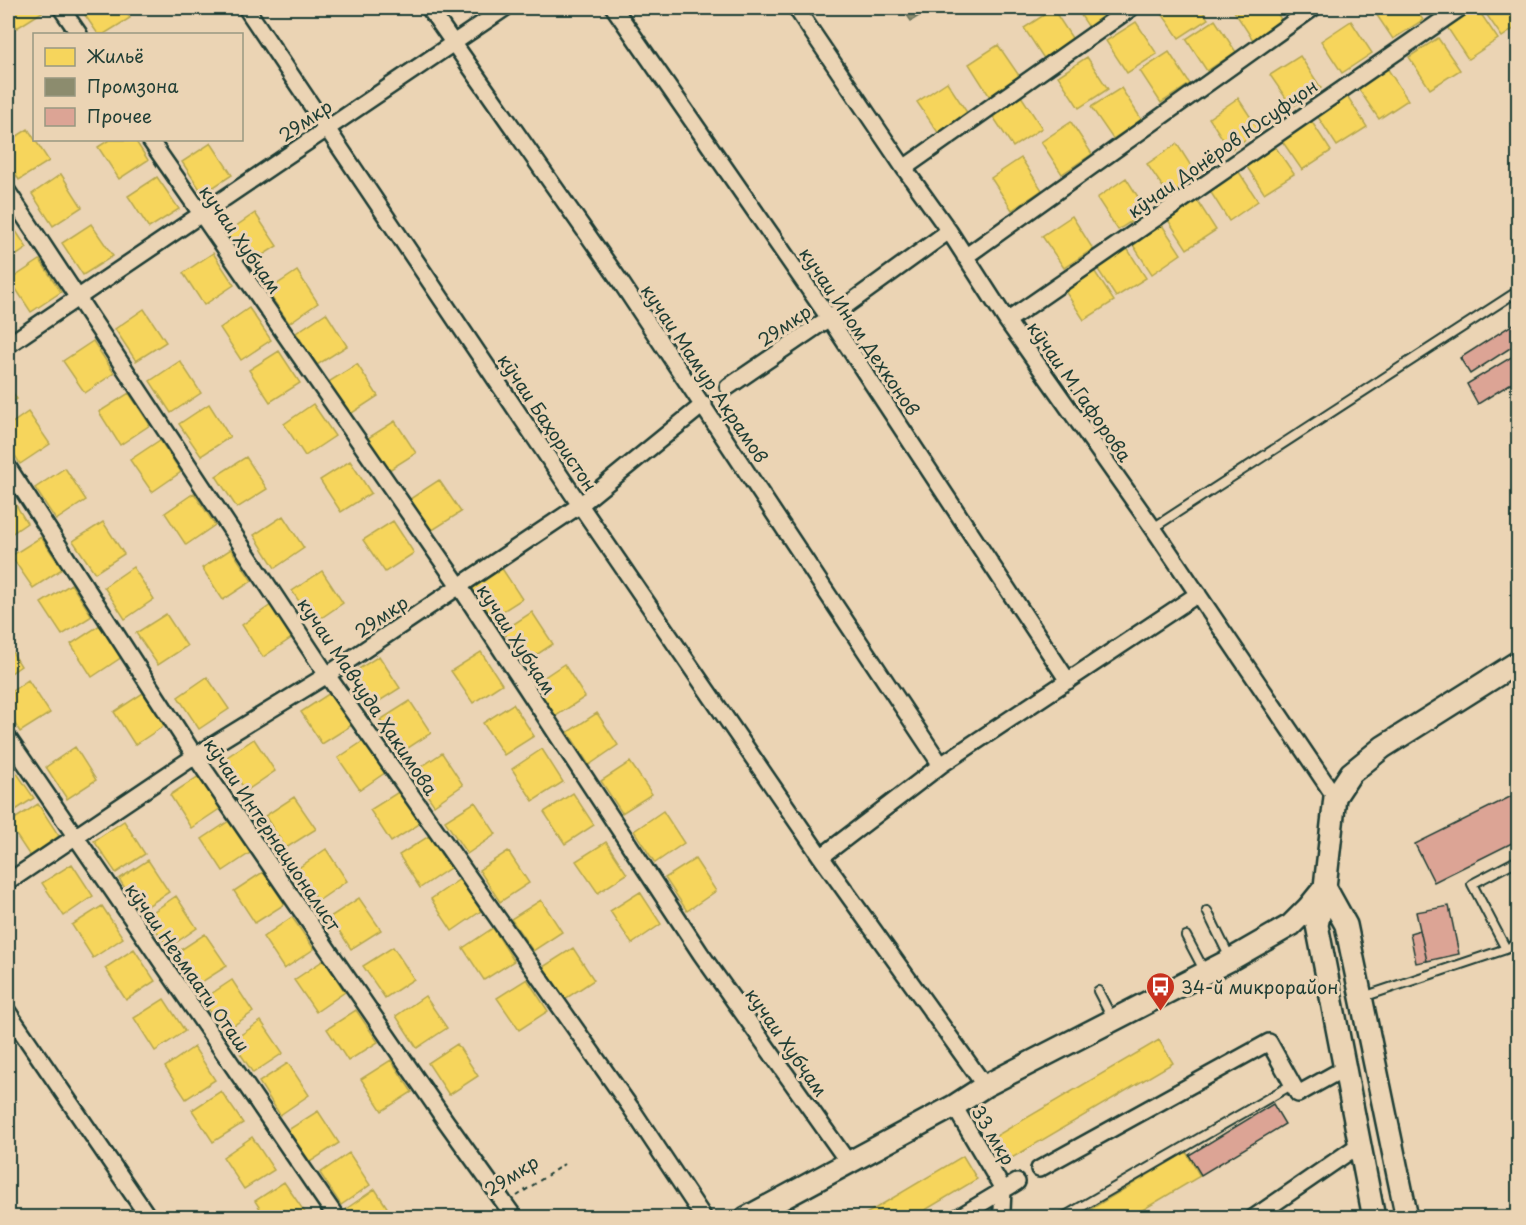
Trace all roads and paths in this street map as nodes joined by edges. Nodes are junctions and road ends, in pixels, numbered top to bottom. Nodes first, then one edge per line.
1 (61, 8) edge
2 (246, 8) edge
3 (429, 8) edge
4 (505, 8) edge
5 (614, 8) edge
6 (1131, 8) edge
7 (1313, 8) edge
8 (1460, 8) edge
9 (799, 9) edge
10 (78, 33) edge
11 (452, 43) junction
12 (328, 128) junction
13 (151, 141) edge
14 (904, 168) junction
15 (8, 192) edge
16 (200, 214) junction
17 (949, 231) junction
18 (965, 257) junction
19 (1518, 291) edge
20 (78, 296) junction
21 (829, 318) junction
22 (1007, 321) junction
23 (8, 345) edge
24 (728, 387) dead end
25 (704, 404) junction
26 (8, 467) edge
27 (580, 505) junction
28 (1153, 528) junction
29 (460, 587) junction
30 (1198, 594) junction
31 (1518, 662) edge
32 (327, 675) junction
33 (1068, 681) junction
34 (8, 738) edge
35 (195, 756) junction
36 (941, 765) junction
37 (1335, 796) junction
38 (74, 836) junction
39 (821, 857) junction
40 (1518, 860) edge
41 (8, 882) edge
42 (1325, 887) junction
43 (1207, 911) dead end
44 (1291, 925) junction
45 (1186, 936) dead end
46 (1518, 943) edge
47 (1321, 945) junction
48 (1506, 950) junction
49 (1230, 960) junction
50 (1205, 972) junction
51 (1098, 991) dead end
52 (1361, 997) junction
53 (1332, 1002) junction
54 (8, 1012) edge
55 (1113, 1020) junction
56 (1345, 1068) junction
57 (1293, 1084) junction
58 (986, 1086) junction
59 (954, 1106) junction
60 (1359, 1145) junction
61 (848, 1162) junction
62 (564, 1164) dead end
63 (1039, 1169) dead end
64 (1010, 1186) junction
65 (505, 1204) junction
66 (748, 1217) edge
67 (149, 1218) edge
68 (337, 1218) edge
69 (477, 1218) edge
70 (515, 1218) edge
71 (704, 1218) edge
72 (957, 1218) edge
73 (998, 1218) edge
74 (1062, 1218) edge
75 (1253, 1218) edge
76 (1374, 1218) edge
77 (1407, 1218) edge

1 - 10 street
2 - 12 street, кӯчаи Баҳористон
3 - 11 street, кучаи Мамур Акрамов
4 - 11 street, 29мкр
5 - 21 street, кучаи Ином Дехконов
6 - 14 street
7 - 18 street
8 - 22 street, кӯчаи Донёров Юсуфҷон
9 - 14 street, кӯчаи М.Гафорова
11 - 12 street, 29мкр
11 - 25 street, кучаи Мамур Акрамов
12 - 16 street, 29мкр
12 - 27 street, кӯчаи Баҳористон
13 - 16 street, кучаи Хубҷам
14 - 17 street, кӯчаи М.Гафорова
15 - 20 street, кучаи Мавҷуда Ҳакимова
16 - 20 street, 29мкр
16 - 29 street, кучаи Хубҷам
17 - 18 street, кӯчаи М.Гафорова
17 - 21 street, 29мкр
18 - 22 street, кӯчаи М.Гафорова
19 - 28 lane
20 - 23 street, 29мкр
20 - 32 street, кучаи Мавҷуда Ҳакимова
21 - 24 street, 29мкр
21 - 33 street, кучаи Ином Дехконов
22 - 28 street, кӯчаи М.Гафорова
25 - 27 street, 29мкр
25 - 36 street, кучаи Мамур Акрамов
26 - 35 street, кӯчаи Интернационалист
27 - 29 street, 29мкр
27 - 39 street, кӯчаи Баҳористон
28 - 30 street, кӯчаи М.Гафорова
29 - 32 street, 29мкр
29 - 61 street, кучаи Хубҷам
30 - 33 street
30 - 37 street, кӯчаи М.Гафорова
31 - 37 main road
32 - 35 street, 29мкр
32 - 71 street, кучаи Мавҷуда Ҳакимова
33 - 36 street
34 - 38 street, кӯчаи Неъмаати Оташ
35 - 38 street, 29мкр
35 - 65 street, кӯчаи Интернационалист
36 - 39 street
37 - 42 main road
38 - 41 street, 29мкр
38 - 68 street, кӯчаи Неъмаати Оташ
39 - 58 street, кӯчаи Баҳористон
40 - 48 lane
42 - 44 main road
42 - 47 main road
42 - 52 main road
43 - 49 lane
44 - 47 main road
44 - 49 main road
45 - 50 lane
46 - 48 lane
47 - 53 main road
48 - 52 lane
49 - 50 main road
50 - 55 main road
51 - 55 lane
52 - 53 main road
52 - 77 main road
53 - 56 main road
54 - 67 street
55 - 58 main road
56 - 57 street
56 - 60 main road
57 - 63 street
57 - 74 lane
58 - 59 main road
59 - 61 main road
59 - 64 street, 33 мкр
60 - 75 street
60 - 76 main road
61 - 66 main road
62 - 65 path, 29мкр
64 - 72 street
64 - 73 street, 33 мкр
65 - 69 path, 29мкр
65 - 70 street, кӯчаи Интернационалист

